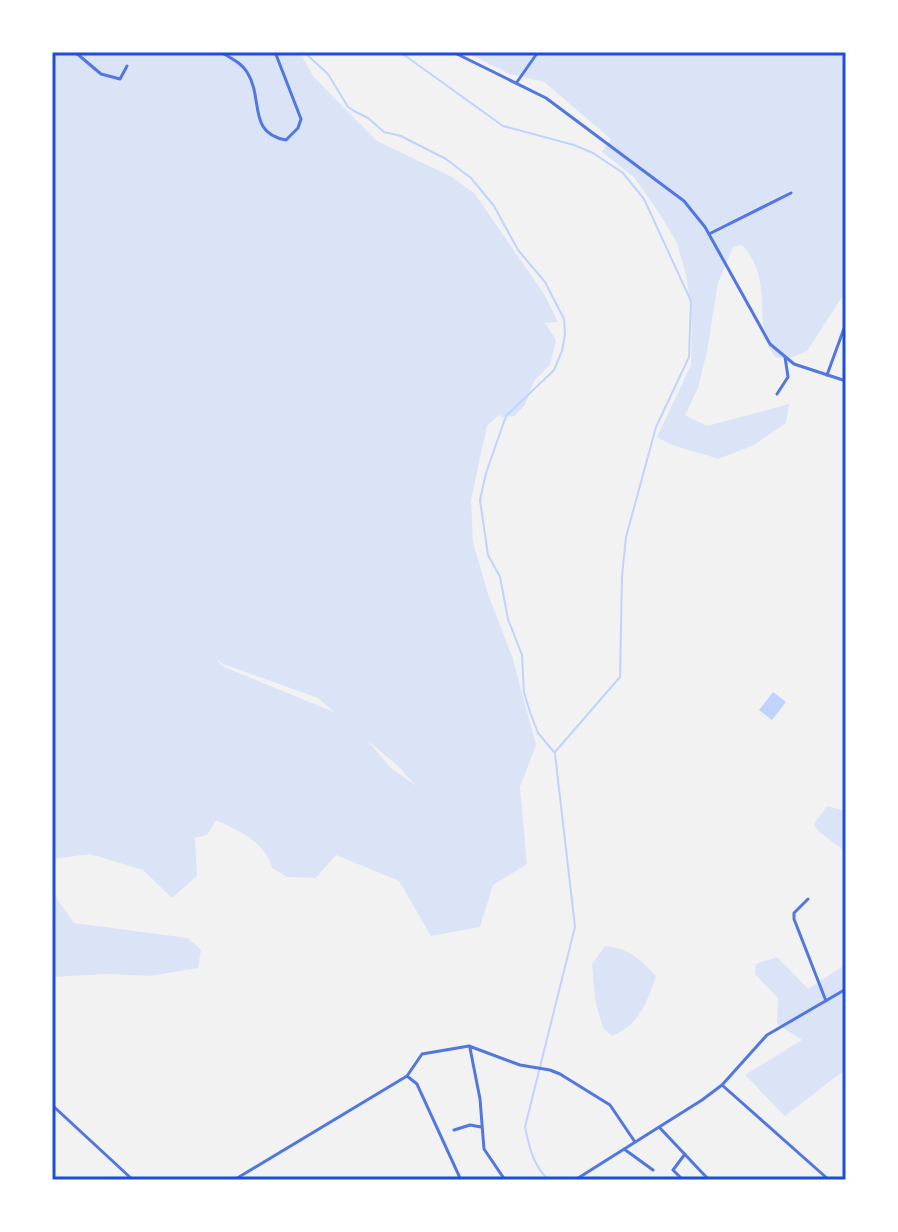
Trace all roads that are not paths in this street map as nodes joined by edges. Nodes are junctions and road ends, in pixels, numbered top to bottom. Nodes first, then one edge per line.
1 (75, 52) edge
2 (221, 52) edge
3 (275, 52) edge
4 (453, 52) edge
5 (538, 52) edge
6 (127, 66) dead end
7 (517, 82) junction
8 (791, 193) dead end
9 (709, 234) junction
10 (846, 323) edge
11 (785, 357) junction
12 (827, 375) junction
13 (846, 381) edge
14 (777, 394) dead end
15 (808, 899) dead end
16 (846, 989) edge
17 (826, 1001) junction
18 (469, 1046) junction
19 (407, 1076) junction
20 (722, 1085) junction
21 (52, 1105) edge
22 (481, 1127) junction
23 (659, 1127) junction
24 (454, 1130) dead end
25 (635, 1142) junction
26 (624, 1149) junction
27 (685, 1154) junction
28 (653, 1170) dead end
29 (708, 1179) edge
30 (133, 1180) edge
31 (234, 1180) edge
32 (461, 1180) edge
33 (505, 1180) edge
34 (575, 1180) edge
35 (683, 1180) edge
36 (829, 1180) edge

1 - 6 street
2 - 3 street
4 - 7 street
5 - 7 street
7 - 9 street
8 - 9 street
9 - 11 street
10 - 12 street
11 - 12 street
11 - 14 street
12 - 13 street
15 - 17 street
16 - 17 street
17 - 20 street
18 - 19 street
18 - 22 street
18 - 25 street
19 - 31 street
19 - 32 street
20 - 23 street
20 - 36 street
21 - 30 street
22 - 24 street
22 - 33 street
23 - 25 street
23 - 27 street
25 - 26 street
26 - 28 street
26 - 34 street
27 - 29 street
27 - 35 street

